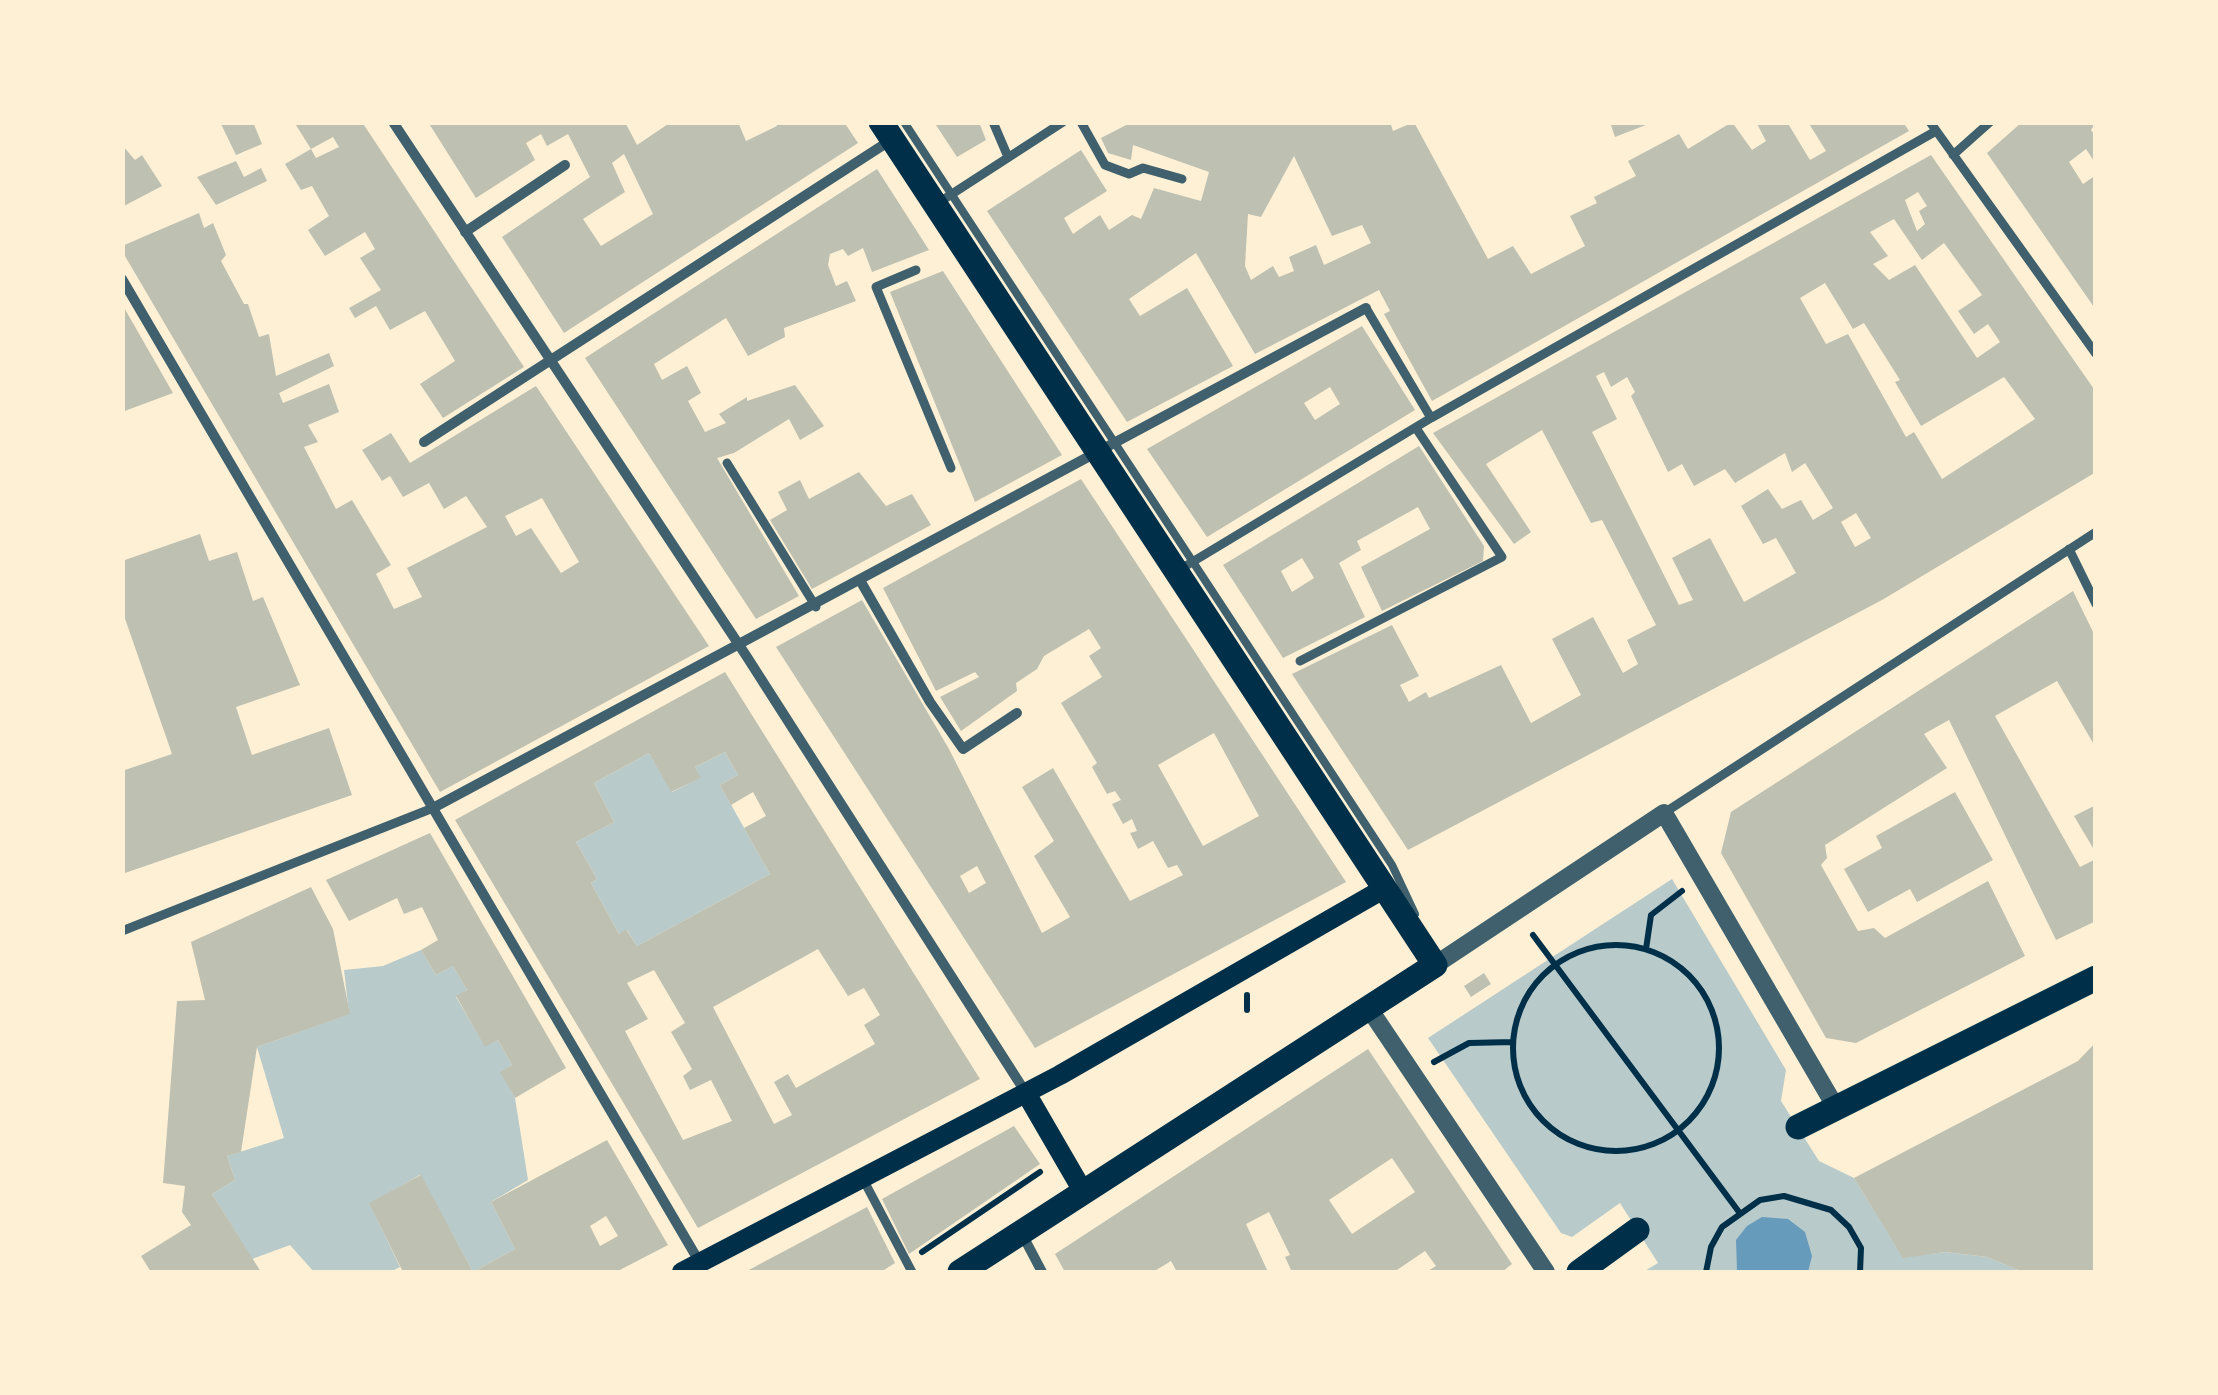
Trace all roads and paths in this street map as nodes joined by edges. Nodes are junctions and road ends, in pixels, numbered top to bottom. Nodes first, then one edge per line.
1 (394, 122) edge
2 (993, 122) edge
3 (1063, 122) edge
4 (1081, 122) edge
5 (1990, 122) edge
6 (1933, 126) edge
7 (892, 128) edge
8 (1953, 155) junction
9 (1008, 157) junction
10 (566, 165) dead end
11 (1182, 179) dead end
12 (944, 200) junction
13 (465, 232) junction
14 (916, 270) dead end
15 (122, 279) edge
16 (1366, 308) joint
17 (2096, 354) edge
18 (549, 362) junction
19 (1430, 418) junction
20 (1416, 428) junction
21 (424, 442) dead end
22 (1107, 448) junction
23 (727, 463) dead end
24 (952, 468) dead end
25 (2096, 532) edge
26 (2069, 549) junction
27 (1184, 567) junction
28 (861, 582) junction
29 (2096, 604) edge
30 (816, 606) junction
31 (740, 648) junction
32 (1300, 661) dead end
33 (1016, 714) dead end
34 (433, 808) junction
35 (1664, 813) junction
36 (1701, 876) junction
37 (1385, 888) junction
38 (122, 930) edge
39 (1533, 936) dead end
40 (1646, 949) junction
41 (1435, 965) junction
42 (1555, 965) junction
43 (2096, 978) edge
44 (1368, 1008) junction
45 (1513, 1042) junction
46 (1414, 1076) junction
47 (1026, 1093) junction
48 (1835, 1106) junction
49 (1798, 1128) dead end
50 (1678, 1130) junction
51 (1046, 1168) dead end
52 (863, 1179) junction
53 (1084, 1193) junction
54 (1739, 1212) junction
55 (1637, 1230) dead end
56 (1021, 1234) junction
57 (907, 1262) junction
58 (696, 1269) edge
59 (1703, 1271) edge
60 (912, 1272) edge
61 (960, 1272) edge
62 (1042, 1272) edge
63 (1546, 1272) edge
64 (1579, 1272) edge
65 (1863, 1272) edge

1 - 13 street
2 - 9 street
3 - 9 street
4 - 11 street
5 - 8 street
6 - 8 street
6 - 19 street
7 - 12 main road
7 - 18 street
8 - 17 street
9 - 12 street
10 - 13 street
12 - 22 main road
13 - 18 street
14 - 24 street
15 - 34 street
16 - 19 street
16 - 22 street
18 - 21 street
18 - 31 street
19 - 20 street
20 - 27 street
20 - 32 street
22 - 27 main road
22 - 28 street
23 - 30 street
25 - 26 street
26 - 29 street
26 - 35 street
27 - 37 main road
27 - 41 lane
28 - 30 street
28 - 33 street
30 - 31 street
31 - 34 street
31 - 47 street
34 - 38 street
34 - 58 street
35 - 36 street
35 - 41 street
36 - 40 path
36 - 48 street
37 - 41 main road
37 - 47 main road
39 - 42 path
40 - 42 path
40 - 50 path
41 - 44 main road
42 - 45 path
42 - 50 path
43 - 48 main road
44 - 46 street
44 - 53 main road
45 - 46 path
45 - 50 path
46 - 63 street
47 - 52 main road
47 - 53 main road
48 - 49 main road
50 - 54 path
51 - 57 path
52 - 57 street
52 - 58 main road
53 - 56 main road
54 - 59 path
54 - 65 path
55 - 64 main road
56 - 61 main road
56 - 62 street
57 - 60 street

